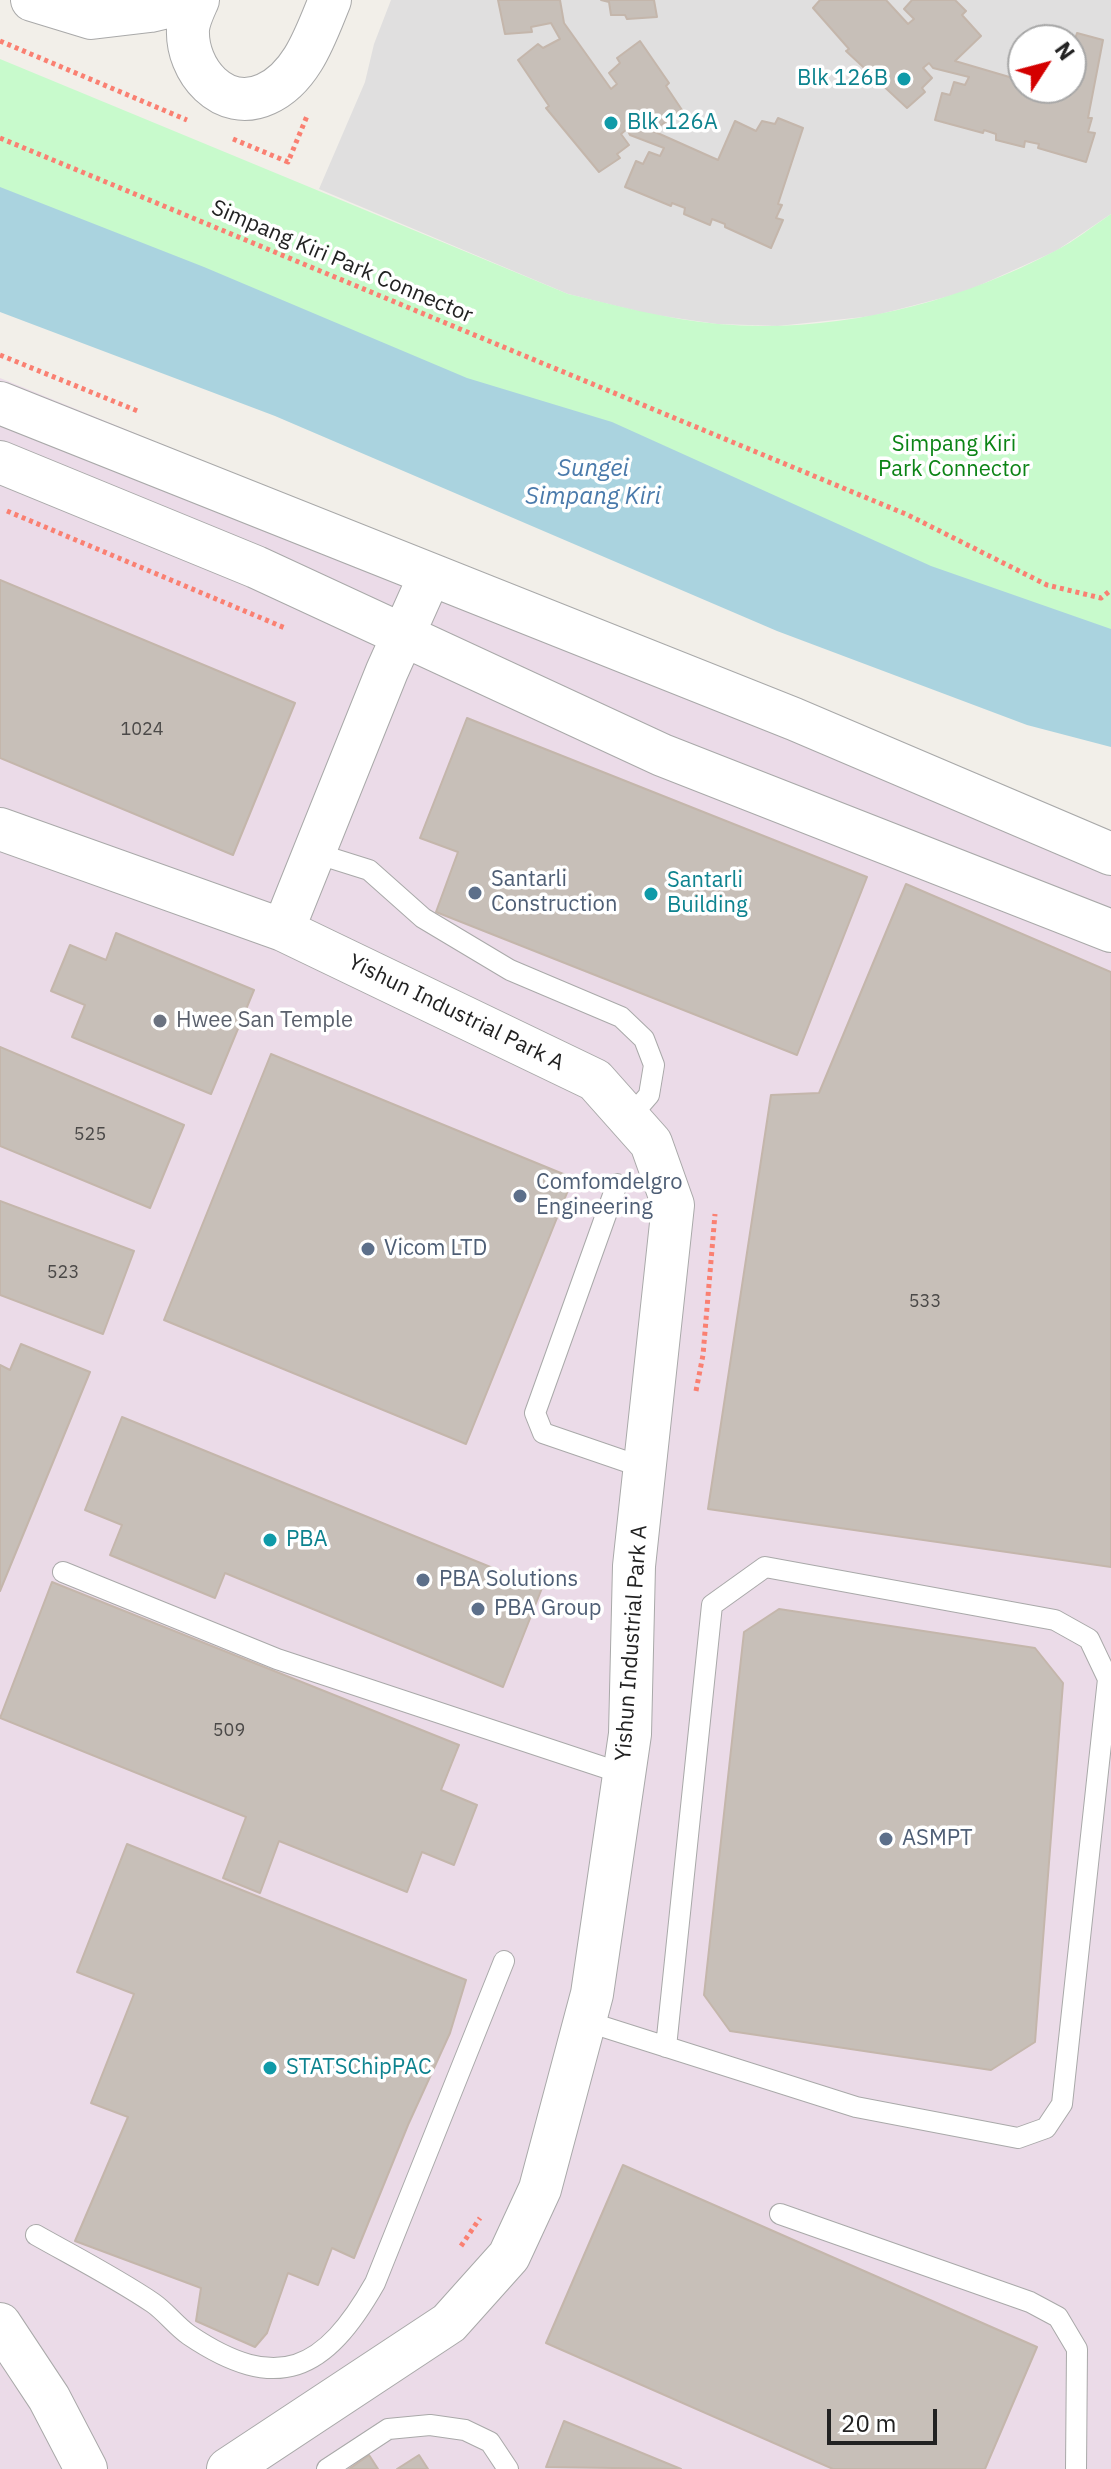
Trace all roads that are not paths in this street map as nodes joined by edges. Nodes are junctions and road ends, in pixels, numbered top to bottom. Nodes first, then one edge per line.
1 (32, 0) edge
2 (197, 0) edge
3 (330, 0) edge
4 (0, 403) edge
5 (0, 462) edge
6 (430, 575) junction
7 (405, 634) junction
8 (0, 829) edge
9 (315, 853) junction
10 (1111, 854) edge
11 (283, 930) junction
12 (1111, 931) edge
13 (629, 1118) junction
14 (617, 1184) dead end
15 (645, 1468) junction
16 (63, 1572) dead end
17 (624, 1774) junction
18 (504, 1961) dead end
19 (585, 2021) junction
20 (666, 2047) junction
21 (780, 2214) dead end
22 (36, 2235) dead end
23 (0, 2324) edge
24 (86, 2469) edge
25 (228, 2469) edge
26 (327, 2469) edge
27 (508, 2469) edge
28 (1076, 2469) edge

1 - 2 street
2 - 3 street
4 - 6 street
5 - 7 street
6 - 7 street
6 - 10 street
7 - 9 street
7 - 12 street
8 - 11 street, Yishun Industrial Park A
9 - 11 street
9 - 13 lane
11 - 13 street, Yishun Industrial Park A
13 - 15 street, Yishun Industrial Park A
14 - 15 lane
15 - 17 street, Yishun Industrial Park A
16 - 17 lane
17 - 19 street, Yishun Industrial Park A
18 - 22 lane
19 - 20 lane
19 - 25 street, Yishun Industrial Park A
20 - 20 lane
21 - 28 lane
23 - 24 street
26 - 27 lane

